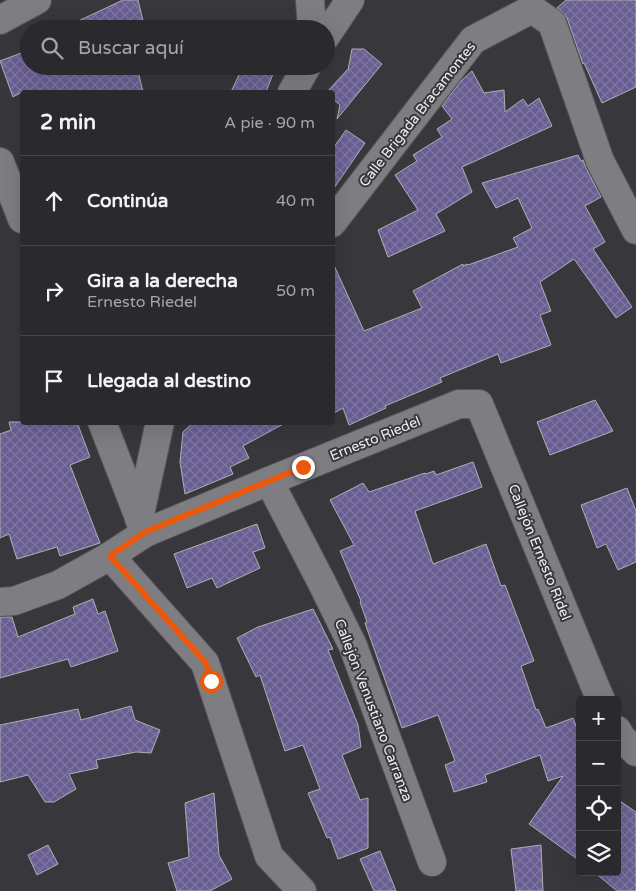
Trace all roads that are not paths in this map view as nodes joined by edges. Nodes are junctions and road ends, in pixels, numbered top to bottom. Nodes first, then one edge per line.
1 (37, 0) edge
2 (310, 0) edge
3 (350, 0) edge
4 (0, 20) edge
5 (311, 20) edge
6 (335, 22) edge
7 (302, 75) edge
8 (293, 90) edge
9 (0, 162) edge
10 (20, 215) edge
11 (335, 219) edge
12 (636, 230) edge
13 (479, 404) joint
14 (103, 425) edge
15 (159, 425) edge
16 (269, 480) junction
17 (142, 526) junction
18 (110, 556) junction
19 (0, 602) edge
20 (599, 696) edge
21 (621, 737) edge
22 (636, 752) edge
23 (432, 862) dead end
24 (302, 891) edge

1 - 4 street
2 - 5 street
3 - 6 street
7 - 8 street
9 - 10 street
11 - 12 street, Calle Brigada Bracamontes
13 - 16 street, Ernesto Riedel
13 - 20 street, Callejón Ernesto Ridel
14 - 17 street
15 - 17 street
16 - 17 street, Ernesto Riedel
16 - 23 street, Callejón Venustiano Carranza
17 - 18 street, Ernesto Riedel
18 - 19 street, Ernesto Riedel
18 - 24 street
21 - 22 street

